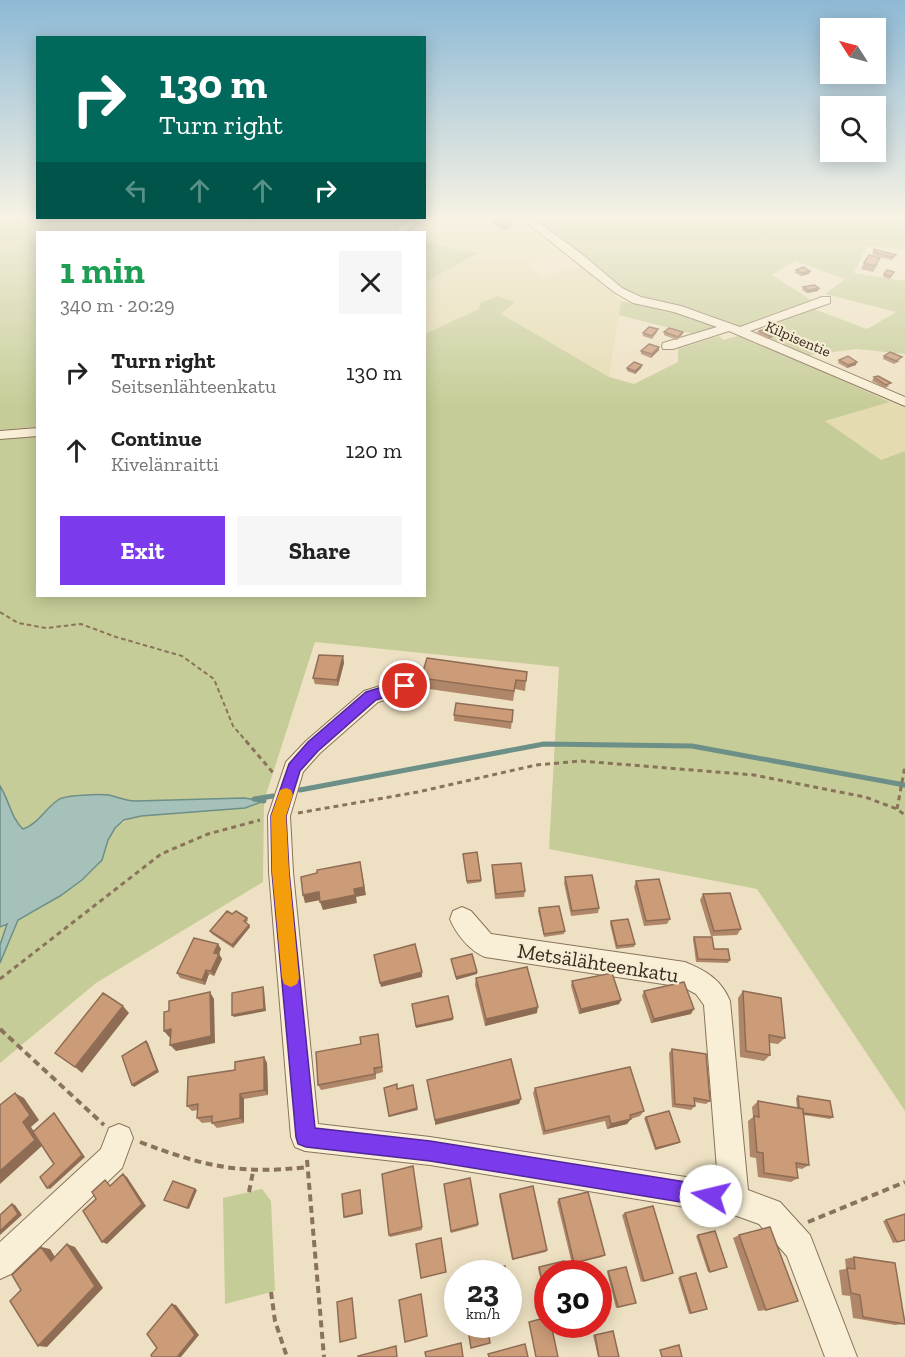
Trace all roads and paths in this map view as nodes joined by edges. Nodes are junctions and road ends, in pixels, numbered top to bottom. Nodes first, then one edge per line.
1 (608, 281) edge
2 (826, 300) dead end
3 (735, 329) junction
4 (668, 346) dead end
5 (877, 376) edge
6 (857, 382) junction
7 (905, 402) edge
8 (36, 432) edge
9 (0, 435) edge
10 (0, 612) edge
11 (405, 686) dead end
12 (905, 766) edge
13 (288, 789) junction
14 (897, 809) junction
15 (905, 815) edge
16 (279, 816) junction
17 (462, 919) dead end
18 (0, 979) edge
19 (0, 1029) edge
20 (306, 1137) junction
21 (119, 1138) junction
22 (308, 1167) junction
23 (253, 1172) junction
24 (905, 1182) edge
25 (249, 1192) dead end
26 (735, 1200) junction
27 (785, 1231) junction
28 (0, 1263) edge
29 (271, 1292) dead end
30 (287, 1357) edge
31 (324, 1357) edge
32 (841, 1357) edge

1 - 3 street, Kilpisentie
2 - 3 street
3 - 4 street
3 - 6 street, Kilpisentie
5 - 6 street
6 - 7 street, Kilpisentie
8 - 9 street
10 - 13 path
11 - 13 street
12 - 14 path
13 - 16 street
14 - 15 path
14 - 16 path
16 - 18 path
16 - 20 street
17 - 26 street, Metsälähteenkatu
19 - 21 path
20 - 22 path
20 - 26 street
21 - 23 path
21 - 28 street
22 - 23 path
22 - 31 path
23 - 25 path
24 - 27 path
26 - 27 street
27 - 32 street
29 - 30 path

